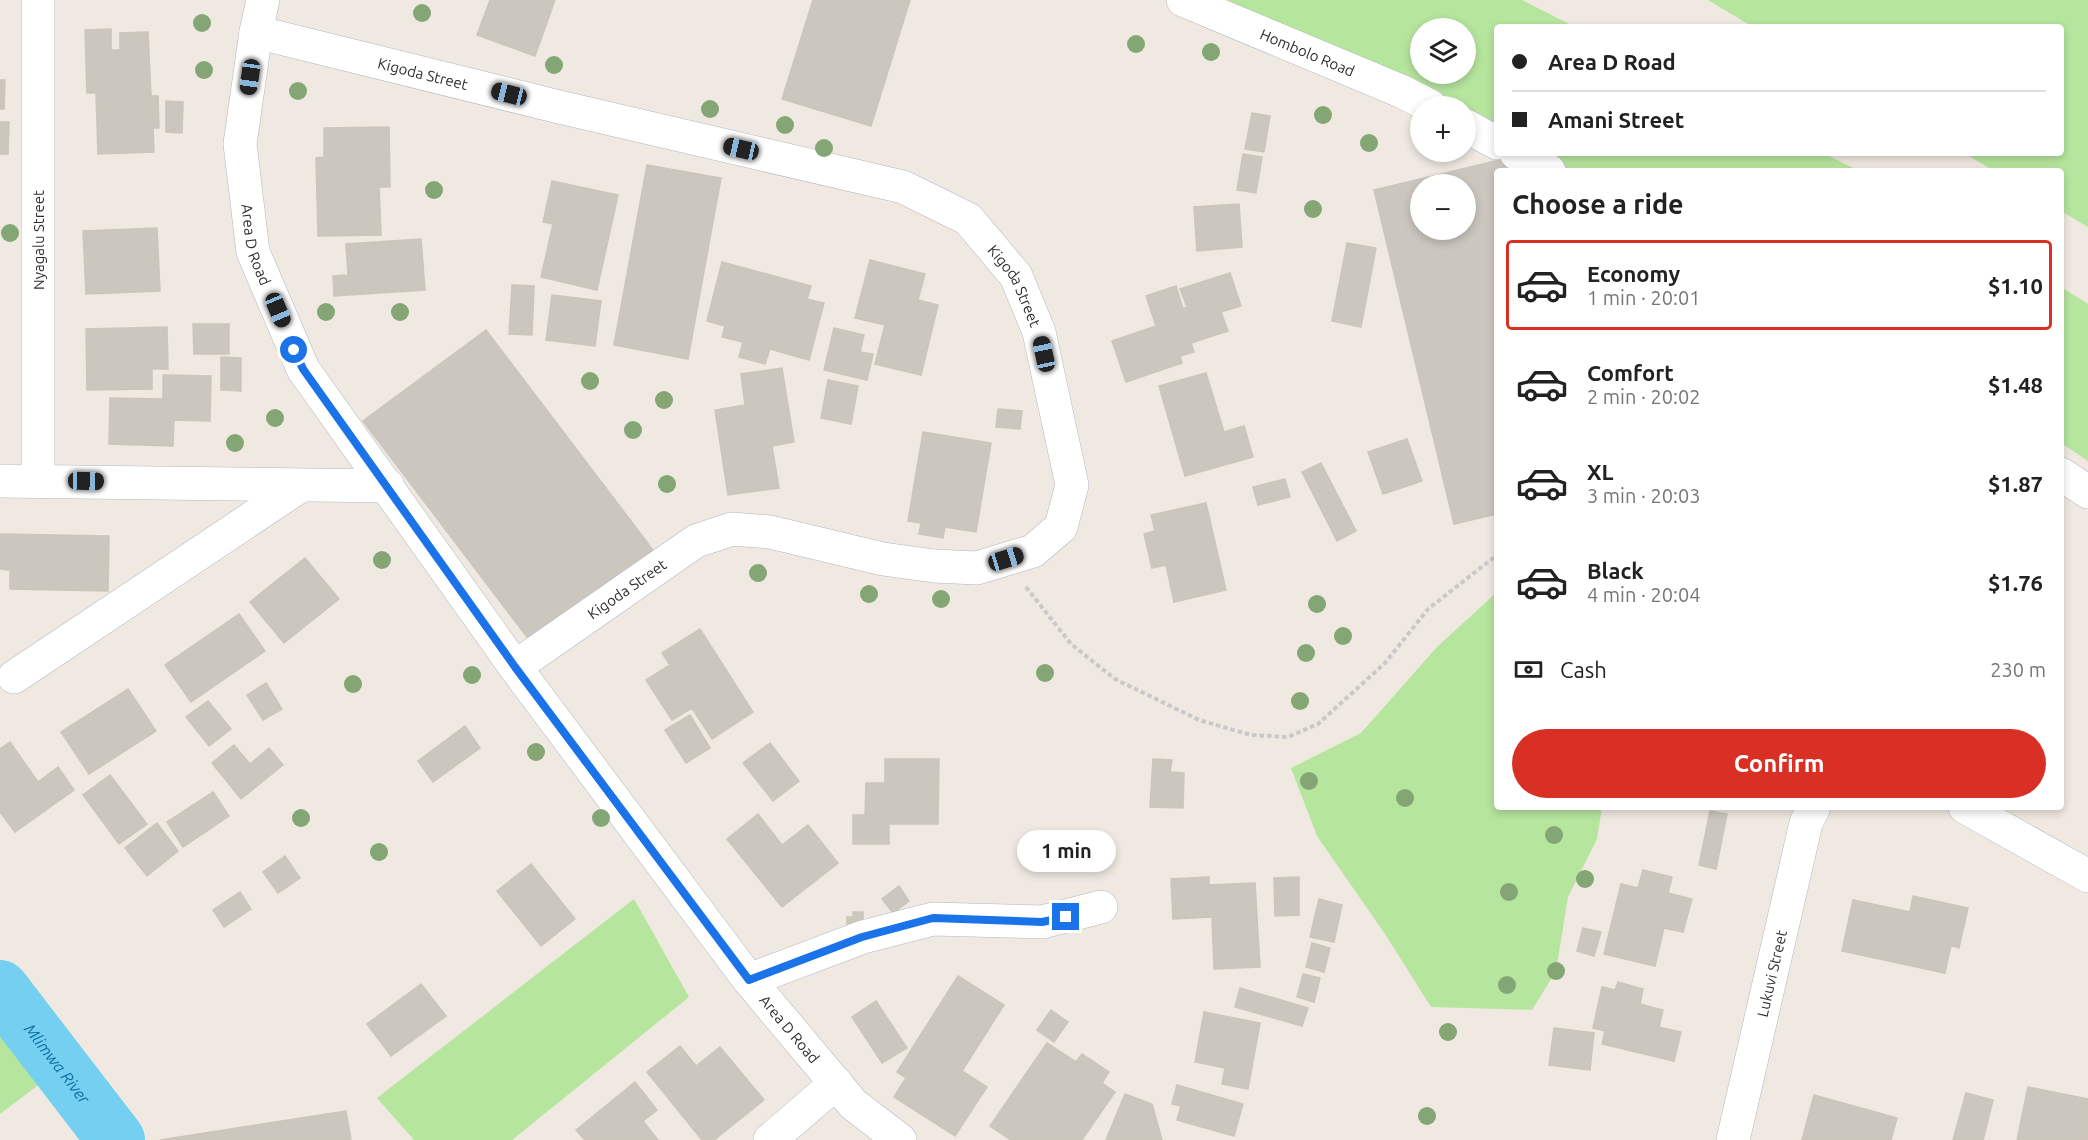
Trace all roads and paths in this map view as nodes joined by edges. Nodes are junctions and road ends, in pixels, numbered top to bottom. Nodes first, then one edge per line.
1 (38, 0) edge
2 (264, 0) edge
3 (1183, 0) edge
4 (256, 32) junction
5 (1411, 96) edge
6 (1476, 131) edge
7 (1494, 141) edge
8 (1522, 156) edge
9 (1544, 168) edge
10 (2064, 476) edge
11 (38, 480) junction
12 (0, 481) edge
13 (300, 486) junction
14 (388, 486) junction
15 (2088, 492) edge
16 (1494, 557) edge
17 (1006, 559) junction
18 (515, 667) junction
19 (14, 677) dead end
20 (1812, 810) edge
21 (1970, 810) edge
22 (2088, 876) edge
23 (1101, 907) dead end
24 (749, 980) junction
25 (836, 1083) junction
26 (770, 1140) edge
27 (900, 1140) edge
28 (1733, 1140) edge

1 - 11 street, Nyagalu Street
2 - 4 street, Area D Road
3 - 5 street, Hombolo Road
4 - 14 street, Area D Road
4 - 17 street, Kigoda Street
6 - 7 street
8 - 9 street
10 - 15 street
11 - 12 street
11 - 13 street
13 - 14 street
13 - 19 street
14 - 18 street, Area D Road
16 - 17 path
17 - 18 street, Kigoda Street
18 - 24 street, Area D Road
20 - 28 street, Lukuvi Street
21 - 22 street
23 - 24 street
24 - 25 street, Area D Road
25 - 26 street
25 - 27 street, Area D Road

